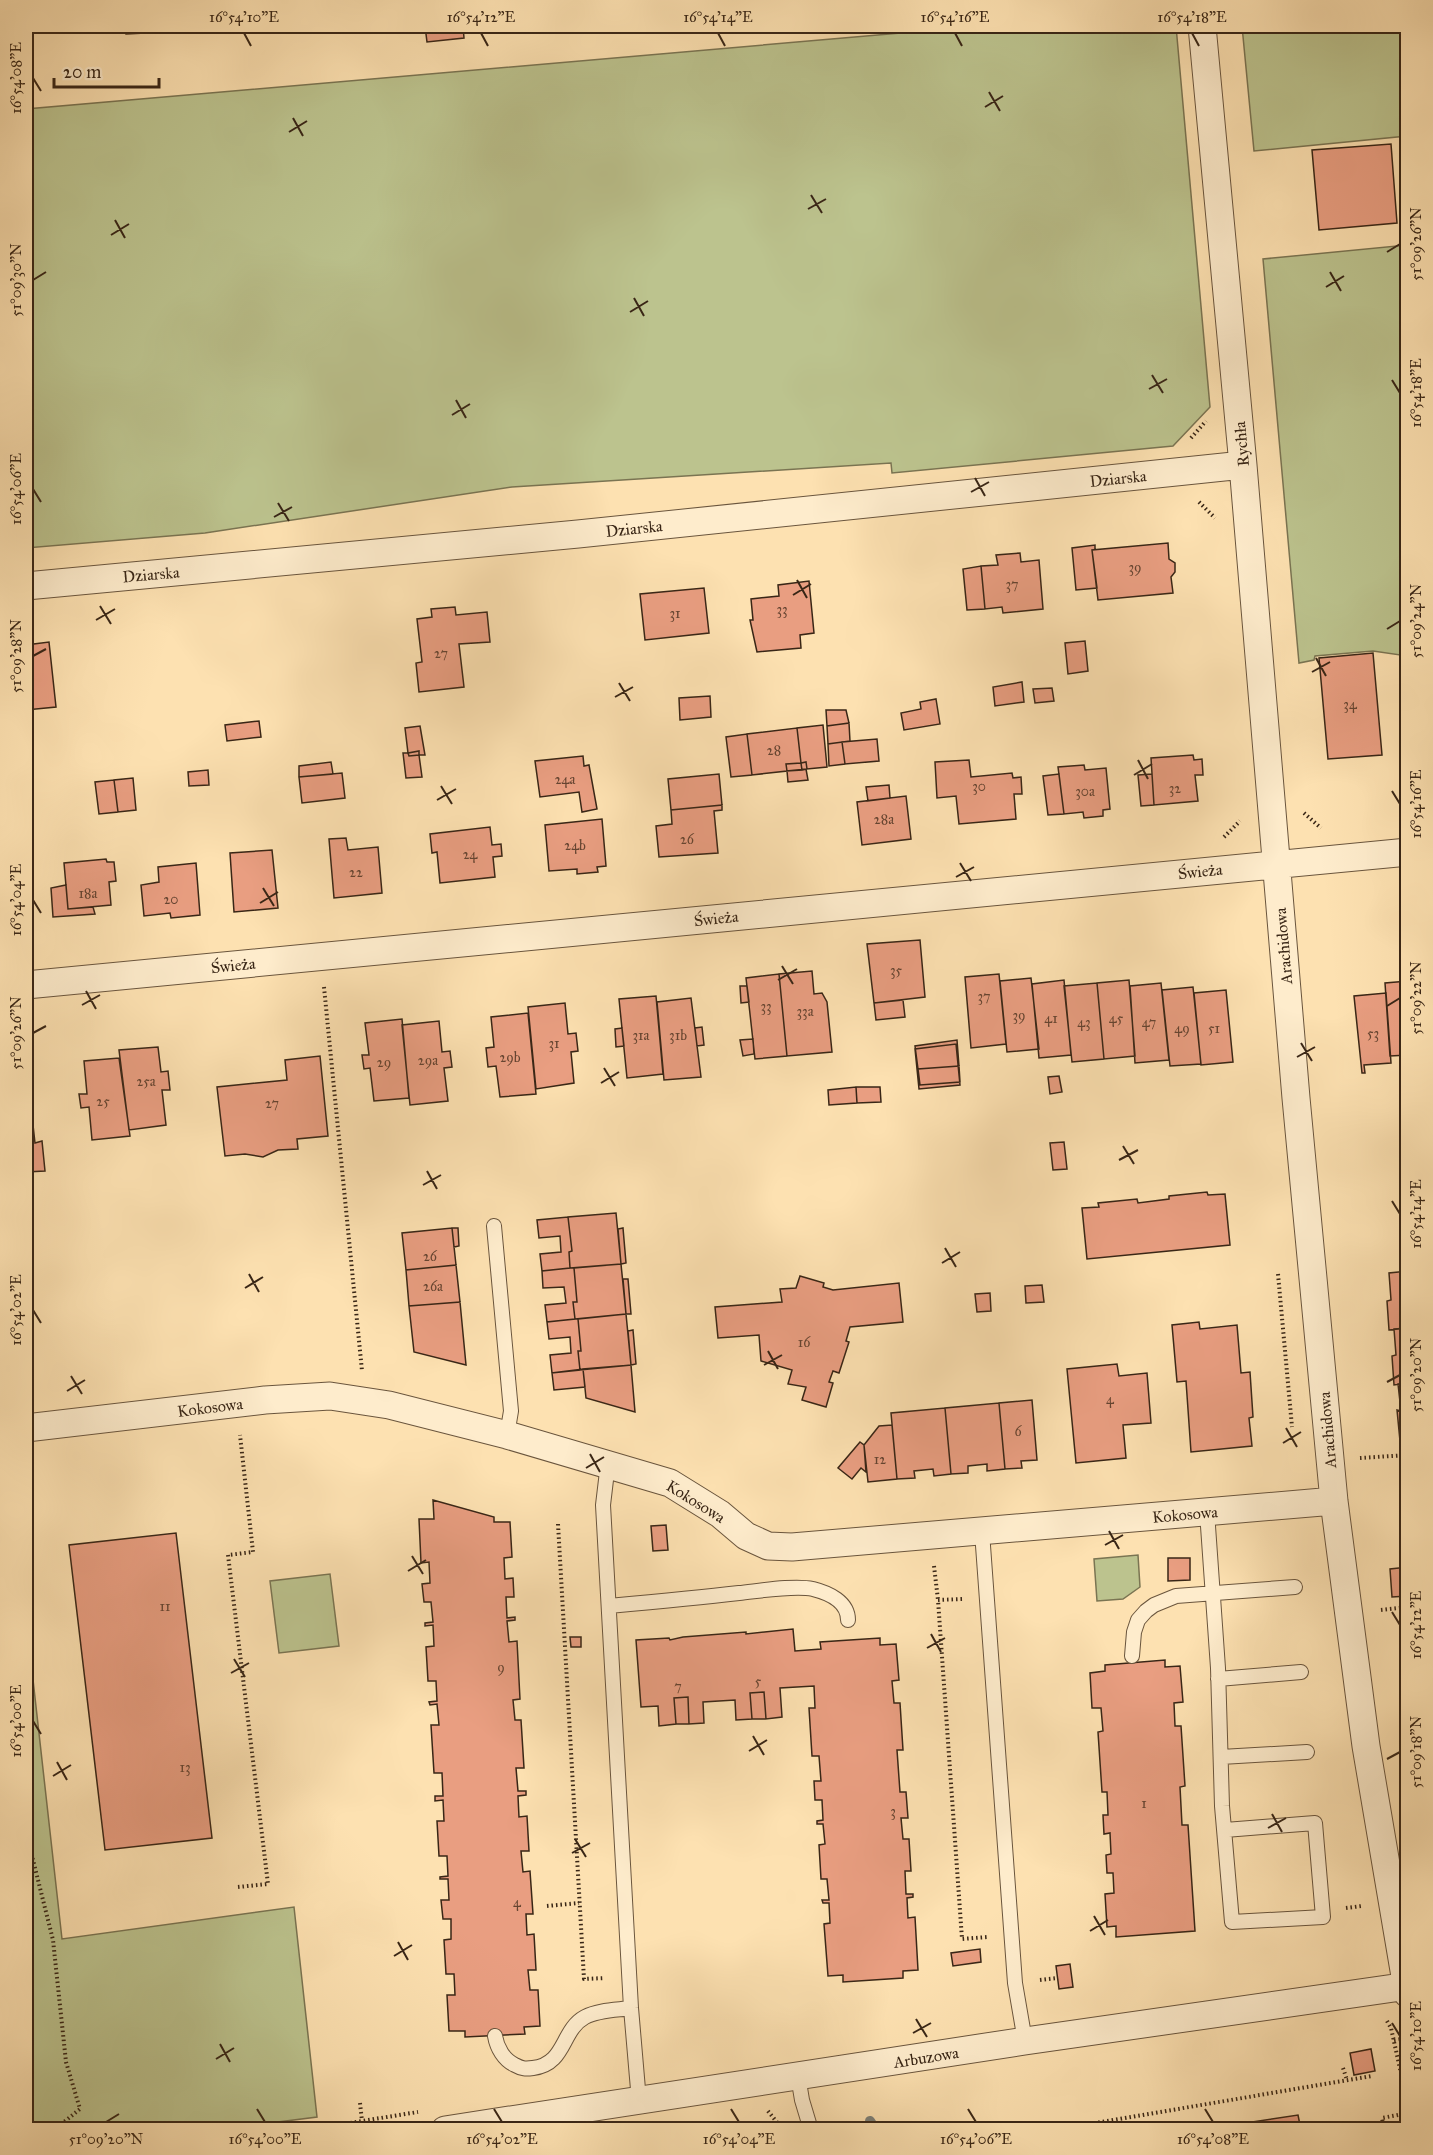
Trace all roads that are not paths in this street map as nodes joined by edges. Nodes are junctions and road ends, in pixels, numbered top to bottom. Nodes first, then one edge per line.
1 (1202, 26) edge
2 (1243, 465) junction
3 (26, 586) edge
4 (1407, 852) edge
5 (1276, 864) junction
6 (26, 985) edge
7 (494, 1226) dead end
8 (26, 1428) edge
9 (507, 1435) junction
10 (608, 1463) junction
11 (1334, 1501) junction
12 (1207, 1512) junction
13 (982, 1532) junction
14 (1295, 1587) dead end
15 (1211, 1593) junction
16 (609, 1606) junction
17 (848, 1620) dead end
18 (1132, 1656) dead end
19 (1301, 1672) dead end
20 (1218, 1679) junction
21 (1306, 1752) dead end
22 (1221, 1757) junction
23 (1225, 1830) junction
24 (1407, 1988) edge
25 (631, 2008) junction
26 (495, 2036) dead end
27 (1024, 2041) junction
28 (798, 2076) junction
29 (639, 2101) junction
30 (445, 2130) edge
31 (811, 2130) edge

1 - 2 street, Rychła
2 - 3 street, Dziarska
2 - 5 street, Rychła
4 - 5 street, Świeża
5 - 6 street, Świeża
5 - 11 street, Arachidowa
7 - 9 lane
8 - 9 street, Kokosowa
9 - 10 street, Kokosowa
10 - 13 street, Kokosowa
10 - 16 lane
11 - 12 street, Kokosowa
11 - 24 street, Arachidowa
12 - 13 street, Kokosowa
12 - 15 lane
13 - 27 lane
14 - 15 lane
15 - 18 lane
15 - 20 lane
16 - 17 lane
16 - 25 lane
19 - 20 lane
20 - 22 lane
21 - 22 lane
22 - 23 lane
23 - 23 lane
24 - 27 street, Arbuzowa
25 - 26 lane
25 - 29 lane
27 - 28 street, Arbuzowa
28 - 29 street, Arbuzowa
28 - 31 lane
29 - 30 street, Arbuzowa

